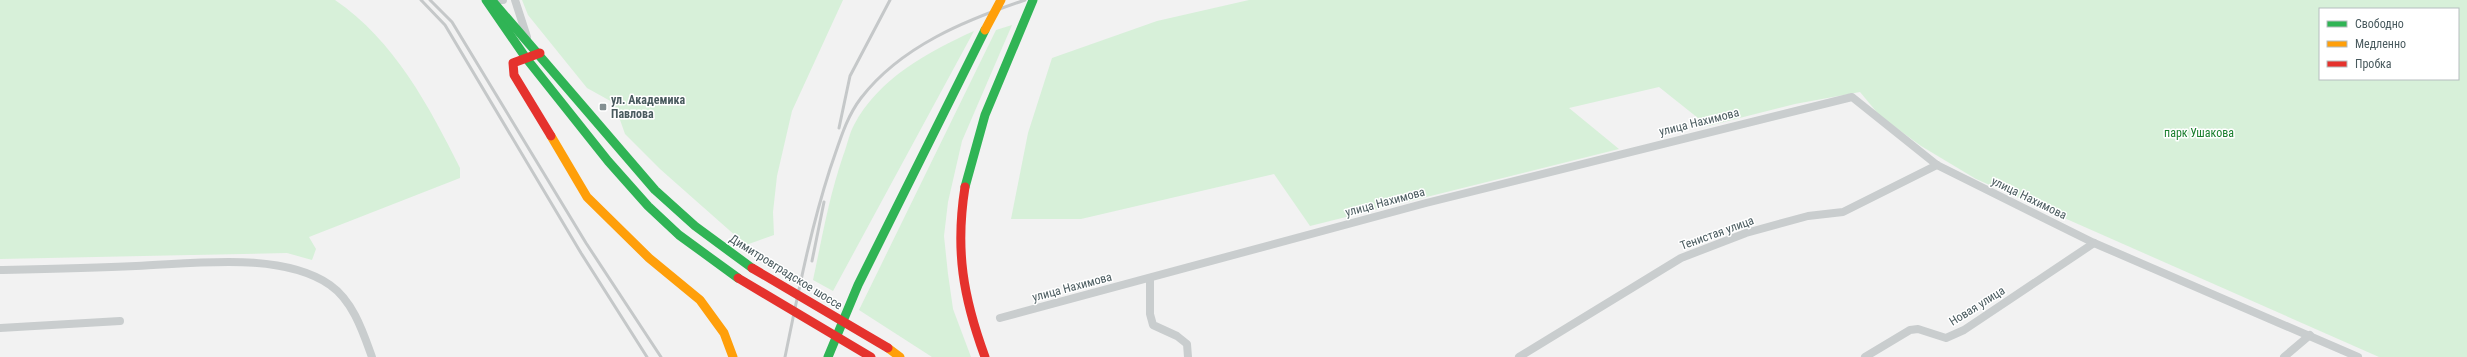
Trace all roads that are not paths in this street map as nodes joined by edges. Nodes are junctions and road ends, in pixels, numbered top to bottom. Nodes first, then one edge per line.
1 (486, 0) edge
2 (491, 0) edge
3 (495, 0) edge
4 (504, 0) edge
5 (515, 0) edge
6 (1000, 0) edge
7 (1033, 0) edge
8 (527, 37) junction
9 (540, 53) junction
10 (526, 58) junction
11 (1937, 165) junction
12 (2094, 243) junction
13 (0, 270) edge
14 (1150, 279) junction
15 (1000, 318) dead end
16 (120, 321) dead end
17 (0, 328) edge
18 (2310, 335) junction
19 (372, 357) edge
20 (733, 357) edge
21 (828, 357) edge
22 (871, 357) edge
23 (900, 357) edge
24 (985, 357) edge
25 (1188, 357) edge
26 (1519, 357) edge
27 (1865, 357) edge
28 (2284, 357) edge
29 (2358, 357) edge

1 - 10 main road
2 - 8 main road, Димитровградское шоссе
3 - 4 street
5 - 8 street
6 - 21 main road, bridge
7 - 24 main road
8 - 9 main road, Димитровградское шоссе
9 - 10 main road
9 - 23 main road, Димитровградское шоссе, bridge
10 - 20 main road
10 - 22 main road, bridge
11 - 12 street, улица Нахимова
11 - 14 street, улица Нахимова
11 - 26 street, Тенистая улица
12 - 18 street, улица Нахимова
12 - 27 street, Новая улица
13 - 19 street
14 - 15 street, улица Нахимова
14 - 25 street
16 - 17 street
18 - 28 street
18 - 29 street, улица Нахимова

